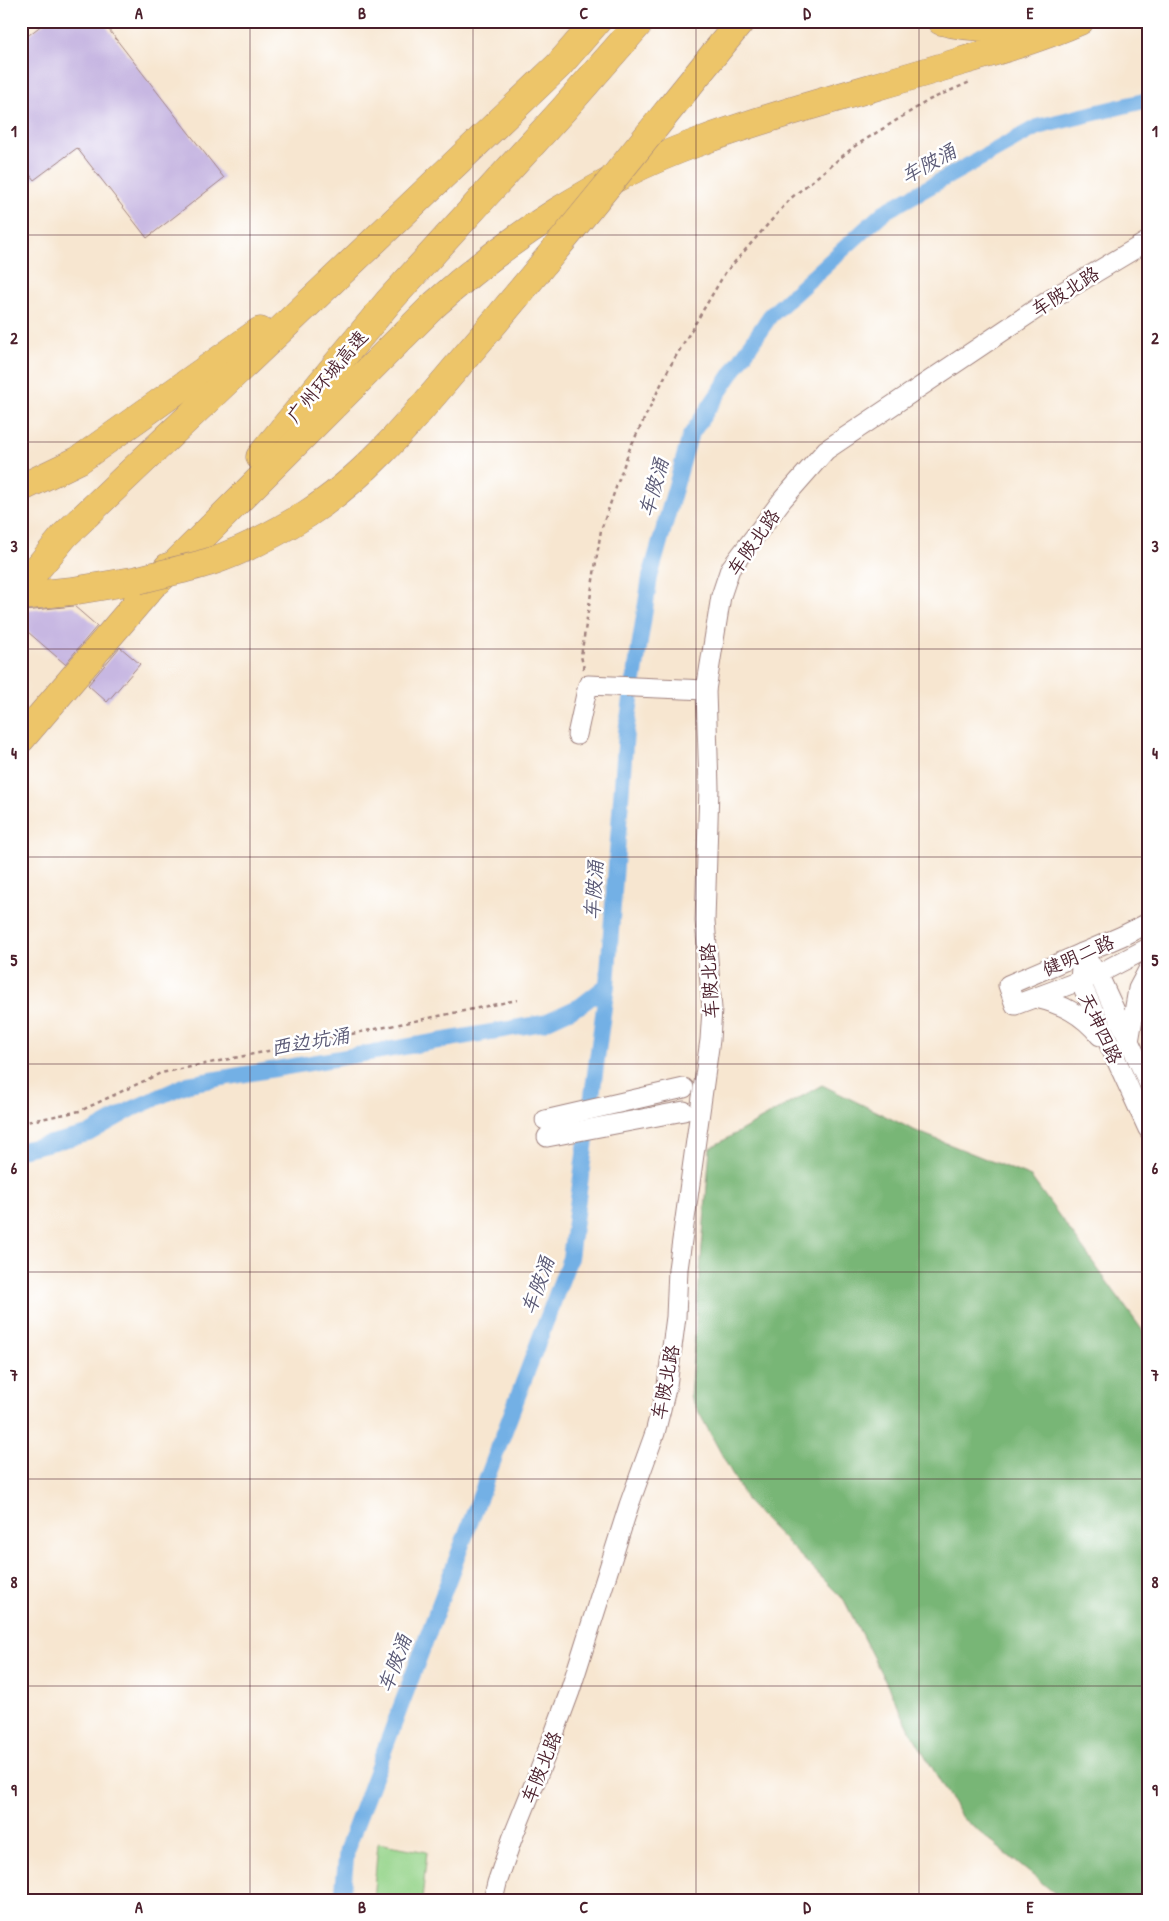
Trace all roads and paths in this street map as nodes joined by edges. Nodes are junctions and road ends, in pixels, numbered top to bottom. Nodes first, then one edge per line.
1 (597, 21) edge
2 (641, 21) edge
3 (741, 21) edge
4 (941, 21) edge
5 (1052, 21) edge
6 (1080, 21) edge
7 (974, 80) dead end
8 (1148, 241) edge
9 (346, 268) junction
10 (21, 488) edge
11 (21, 588) edge
12 (148, 591) junction
13 (21, 596) edge
14 (588, 686) junction
15 (706, 690) junction
16 (577, 735) dead end
17 (21, 739) edge
18 (1148, 923) edge
19 (1148, 948) edge
20 (1082, 953) junction
21 (1148, 970) edge
22 (1098, 974) junction
23 (1080, 981) junction
24 (1036, 998) junction
25 (517, 1000) dead end
26 (1129, 1042) junction
27 (1111, 1049) junction
28 (1148, 1082) edge
29 (684, 1088) dead end
30 (684, 1111) dead end
31 (21, 1123) edge
32 (1148, 1129) edge
33 (493, 1900) edge

1 - 9 highway
2 - 12 highway, 广州环城高速
3 - 13 highway, bridge
4 - 5 highway
6 - 12 highway
7 - 14 path
8 - 15 street, 车陂北路
9 - 10 highway
9 - 11 highway
12 - 17 highway, 广州环城高速
14 - 15 street
14 - 16 street
15 - 33 street, 车陂北路
18 - 20 street, 健明二路
19 - 22 street, 健明二路
20 - 22 street, 天坤四路
20 - 23 street
20 - 24 street, 健明二路
21 - 26 street
22 - 23 street, 健明二路
22 - 26 street, 天坤四路
23 - 24 street, 健明二路
23 - 27 street, 天坤四路
24 - 27 street
25 - 31 path
26 - 28 street, 天坤四路
27 - 32 street, 天坤四路
29 - 30 street

